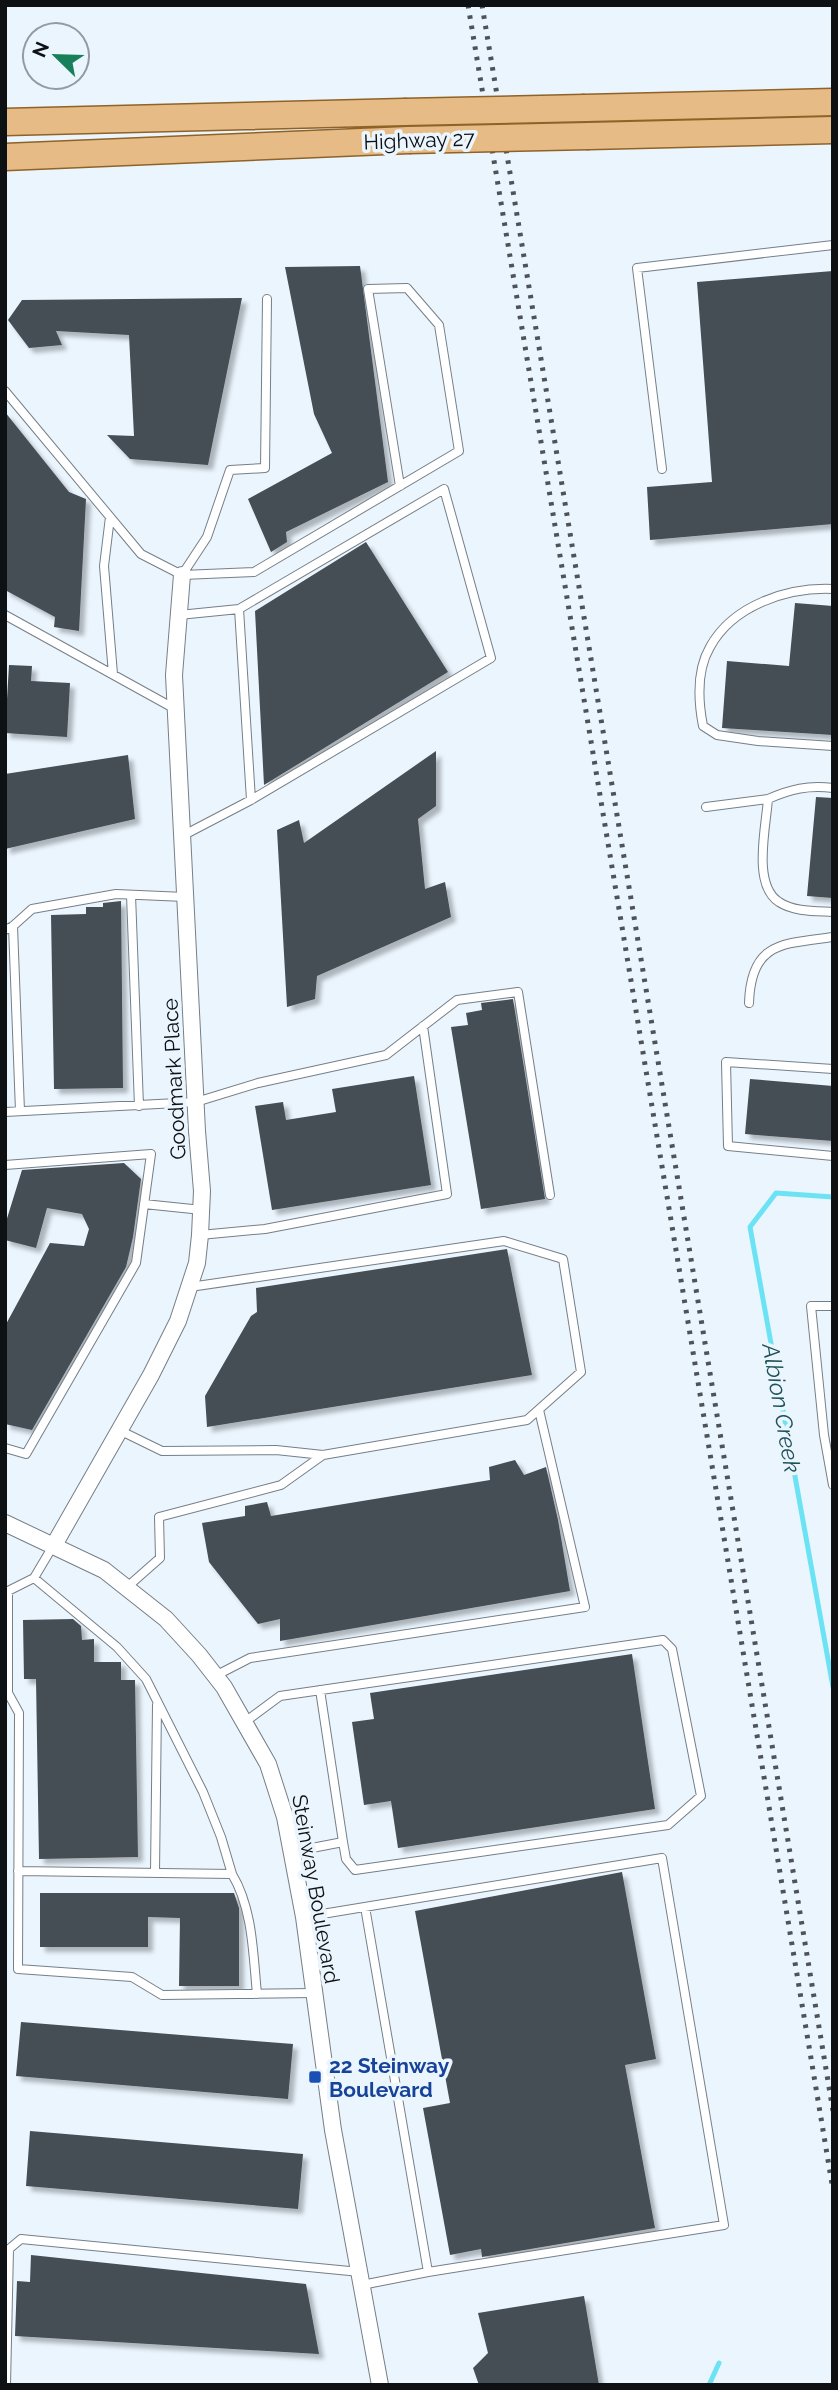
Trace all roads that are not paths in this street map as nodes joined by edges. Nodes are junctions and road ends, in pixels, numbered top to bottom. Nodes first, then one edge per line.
1 (833, 102) edge
2 (5, 122) edge
3 (833, 130) edge
4 (5, 157) edge
5 (833, 245) edge
6 (267, 299) dead end
7 (5, 391) edge
8 (662, 469) dead end
9 (400, 486) junction
10 (110, 517) junction
11 (182, 575) junction
12 (833, 589) edge
13 (239, 609) junction
14 (5, 615) edge
15 (179, 615) junction
16 (113, 674) junction
17 (177, 710) junction
18 (833, 746) edge
19 (833, 788) edge
20 (768, 799) junction
21 (251, 800) junction
22 (706, 807) dead end
23 (182, 836) junction
24 (131, 895) junction
25 (185, 897) junction
26 (833, 912) edge
27 (9, 928) edge
28 (833, 937) edge
29 (749, 1003) dead end
30 (423, 1026) junction
31 (833, 1069) edge
32 (195, 1102) junction
33 (139, 1106) junction
34 (20, 1111) junction
35 (5, 1112) edge
36 (833, 1156) edge
37 (5, 1165) edge
38 (550, 1195) dead end
39 (144, 1203) junction
40 (202, 1210) junction
41 (201, 1235) junction
42 (190, 1287) junction
43 (833, 1307) edge
44 (539, 1410) junction
45 (119, 1430) junction
46 (828, 1436) edge
47 (5, 1448) edge
48 (323, 1455) junction
49 (833, 1485) edge
50 (5, 1523) edge
51 (54, 1545) junction
52 (34, 1578) junction
53 (126, 1588) junction
54 (215, 1675) junction
55 (320, 1690) junction
56 (157, 1702) junction
57 (245, 1722) junction
58 (343, 1842) junction
59 (291, 1852) junction
60 (18, 1871) junction
61 (155, 1873) junction
62 (232, 1874) junction
63 (365, 1907) junction
64 (304, 1917) junction
65 (314, 1993) junction
66 (257, 1994) junction
67 (428, 2272) junction
68 (361, 2278) junction
69 (6, 2385) edge
70 (380, 2385) edge

1 - 2 main road, Highway 27, bridge
3 - 4 main road, Highway 27, bridge
5 - 8 lane
6 - 11 lane
7 - 10 lane
9 - 9 lane
9 - 11 lane
10 - 11 lane
10 - 16 lane
11 - 15 street, Goodmark Place
12 - 18 lane
13 - 15 lane
13 - 21 lane
13 - 21 lane
14 - 16 lane
15 - 17 street, Goodmark Place
16 - 17 lane
17 - 23 street, Goodmark Place
19 - 20 lane
20 - 22 lane
20 - 26 lane
21 - 23 lane
23 - 25 street, Goodmark Place
24 - 25 lane
24 - 27 lane
24 - 33 lane
25 - 32 street, Goodmark Place
27 - 34 lane
28 - 29 lane
30 - 32 lane
30 - 38 lane
30 - 41 lane
31 - 36 lane
32 - 33 lane
32 - 40 street, Goodmark Place
33 - 34 lane
34 - 35 lane
37 - 39 lane
39 - 40 lane
39 - 47 lane
40 - 41 street, Goodmark Place
41 - 42 street, Goodmark Place
42 - 44 lane
42 - 45 street, Goodmark Place
43 - 46 lane
44 - 48 lane
44 - 54 lane
45 - 48 lane
45 - 51 street, Goodmark Place
46 - 49 lane
48 - 53 lane
50 - 51 street, Steinway Boulevard
51 - 52 lane
51 - 53 street, Steinway Boulevard
52 - 56 lane
52 - 60 lane
53 - 54 street, Steinway Boulevard
54 - 57 street, Steinway Boulevard
55 - 57 lane
55 - 58 lane
55 - 58 lane
56 - 61 lane
56 - 62 lane
57 - 59 street, Steinway Boulevard
58 - 59 lane
59 - 64 street, Steinway Boulevard
60 - 61 lane
60 - 66 lane
61 - 62 lane
62 - 66 lane
63 - 64 lane
63 - 67 lane
63 - 67 lane
64 - 65 street, Steinway Boulevard
65 - 66 lane
65 - 68 street, Steinway Boulevard
67 - 68 lane
68 - 69 lane
68 - 70 street, Steinway Boulevard

